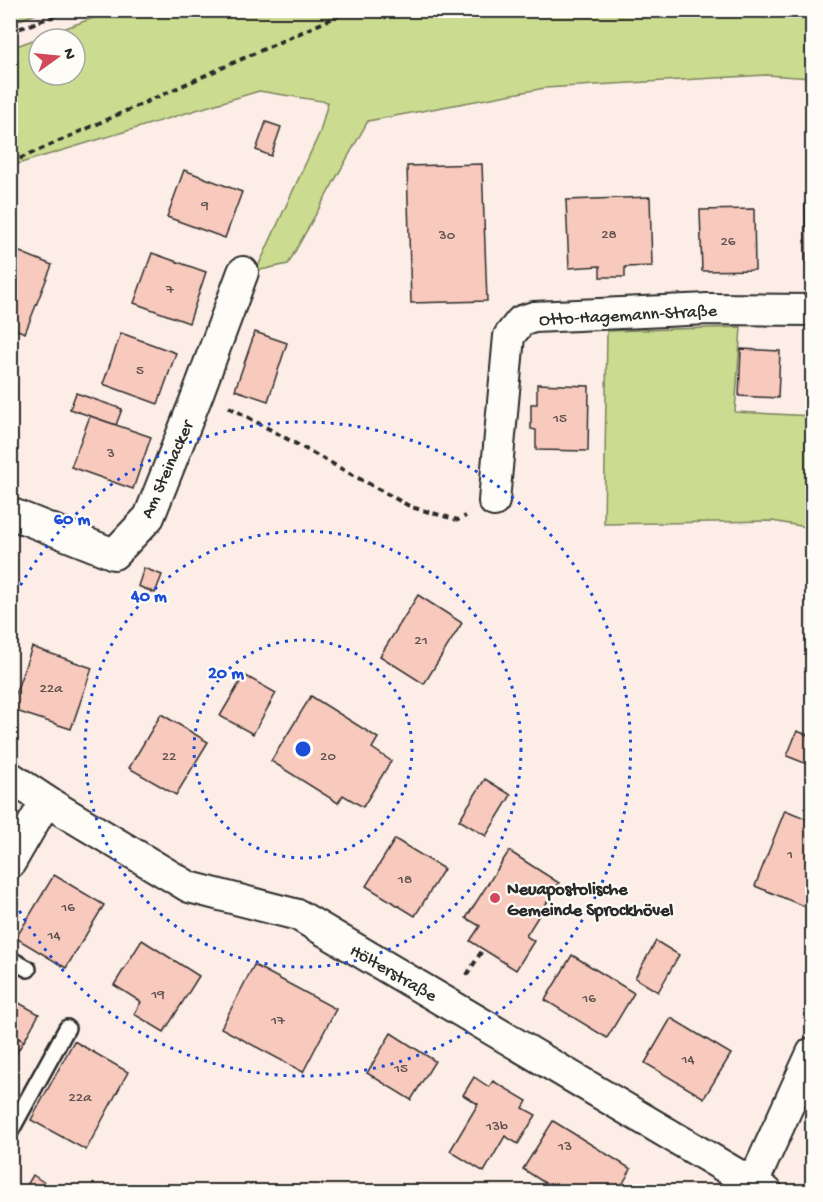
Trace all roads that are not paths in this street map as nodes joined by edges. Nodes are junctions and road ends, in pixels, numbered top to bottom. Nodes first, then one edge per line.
1 (243, 272) dead end
2 (813, 310) edge
3 (494, 501) road end
4 (10, 513) edge
5 (10, 777) edge
6 (46, 801) junction
7 (10, 863) edge
8 (10, 959) edge
9 (28, 969) dead end
10 (67, 1029) dead end
11 (813, 1053) edge
12 (10, 1132) edge
13 (760, 1187) edge

1 - 4 street, Am Steinacker
2 - 3 street, Otto-Hagemann-Straße
5 - 6 street, Hölterstraße
6 - 7 street
6 - 13 street, Hölterstraße
8 - 9 lane
10 - 12 lane
11 - 13 street

